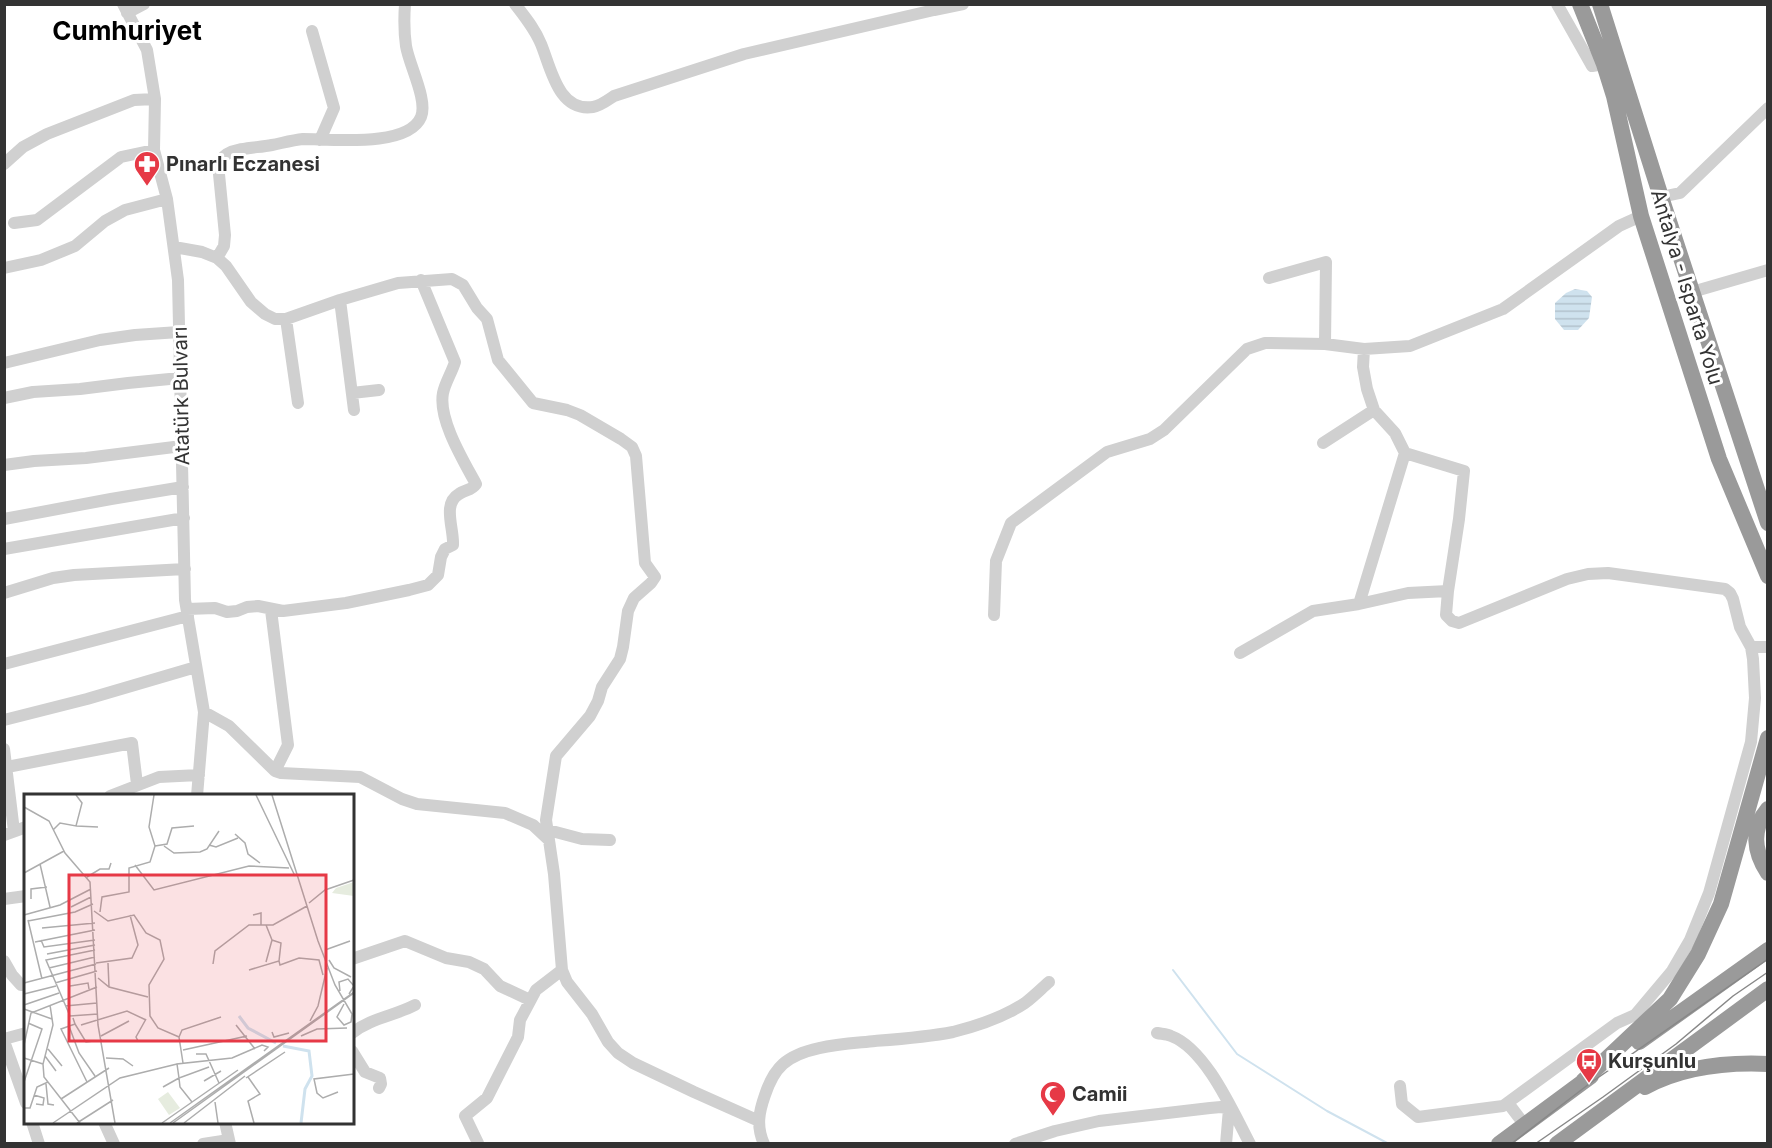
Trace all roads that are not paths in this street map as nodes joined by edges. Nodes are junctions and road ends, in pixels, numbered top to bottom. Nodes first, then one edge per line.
1 (144, 4) edge
2 (405, 4) edge
3 (515, 4) edge
4 (963, 4) edge
5 (1557, 4) edge
6 (1580, 4) edge
7 (1600, 4) edge
8 (125, 9) edge
9 (312, 31) dead end
10 (1604, 64) junction
11 (155, 99) junction
12 (1767, 108) edge
13 (320, 140) junction
14 (154, 150) junction
15 (4, 164) edge
16 (1661, 197) junction
17 (167, 199) junction
18 (1641, 216) junction
19 (14, 223) dead end
20 (174, 248) junction
21 (217, 258) junction
22 (4, 268) edge
23 (1767, 270) edge
24 (1269, 278) dead end
25 (421, 280) junction
26 (1692, 292) junction
27 (340, 300) junction
28 (286, 319) junction
29 (179, 332) junction
30 (1325, 344) junction
31 (1364, 349) junction
32 (4, 363) edge
33 (180, 378) junction
34 (380, 390) dead end
35 (352, 393) junction
36 (4, 398) edge
37 (298, 403) dead end
38 (354, 410) dead end
39 (1374, 410) junction
40 (1323, 443) dead end
41 (182, 446) junction
42 (1405, 453) junction
43 (4, 465) edge
44 (183, 487) junction
45 (184, 518) junction
46 (4, 519) edge
47 (1767, 521) edge
48 (4, 549) edge
49 (185, 569) junction
50 (1767, 576) edge
51 (1448, 591) junction
52 (4, 593) edge
53 (1359, 604) junction
54 (271, 610) junction
55 (187, 613) junction
56 (994, 615) dead end
57 (1750, 647) junction
58 (1767, 647) edge
59 (1240, 653) dead end
60 (4, 664) edge
61 (196, 667) junction
62 (204, 711) junction
63 (4, 720) edge
64 (1767, 738) edge
65 (4, 749) edge
66 (7, 767) junction
67 (275, 771) junction
68 (198, 775) junction
69 (137, 784) junction
70 (112, 794) edge
71 (197, 794) edge
72 (1767, 808) edge
73 (15, 831) edge
74 (548, 835) junction
75 (610, 840) dead end
76 (1767, 873) edge
77 (24, 896) edge
78 (4, 899) edge
79 (1767, 950) edge
80 (354, 958) edge
81 (4, 961) edge
82 (562, 970) junction
83 (1049, 982) dead end
84 (24, 984) edge
85 (1767, 989) edge
86 (530, 1000) junction
87 (415, 1005) dead end
88 (354, 1031) edge
89 (1157, 1033) dead end
90 (24, 1034) edge
91 (4, 1040) edge
92 (354, 1054) edge
93 (1767, 1064) edge
94 (1583, 1081) junction
95 (1400, 1086) dead end
96 (379, 1088) dead end
97 (24, 1097) edge
98 (1508, 1103) junction
99 (1230, 1109) junction
100 (1602, 1110) junction
101 (759, 1120) junction
102 (33, 1124) edge
103 (105, 1124) edge
104 (226, 1124) edge
105 (1524, 1124) junction
106 (230, 1142) edge
107 (39, 1143) edge
108 (114, 1143) edge
109 (203, 1143) edge
110 (478, 1143) edge
111 (764, 1143) edge
112 (1014, 1143) edge
113 (1226, 1143) edge
114 (1250, 1143) edge
115 (1499, 1143) edge
116 (1557, 1143) edge

1 - 8 street
2 - 13 street
3 - 4 street
5 - 10 street
6 - 10 highway, Antalya - Isparta Yolu
7 - 16 highway, Antalya - Isparta Yolu
8 - 11 street, Atatürk Bulvarı
9 - 13 street
10 - 18 highway, Antalya - Isparta Yolu
11 - 14 street, Atatürk Bulvarı
11 - 15 street
12 - 16 street
13 - 21 street
14 - 17 street, Atatürk Bulvarı
14 - 19 street
16 - 26 highway, Antalya - Isparta Yolu
17 - 20 street, Atatürk Bulvarı
17 - 22 street
18 - 31 street
18 - 50 highway, Antalya - Isparta Yolu
20 - 21 street
20 - 29 street, Atatürk Bulvarı
21 - 28 street
23 - 26 street
24 - 30 street
25 - 27 street
25 - 54 street
25 - 74 street
26 - 47 highway, Antalya - Isparta Yolu
27 - 28 street
27 - 35 street
28 - 37 street
29 - 32 street
29 - 33 street, Atatürk Bulvarı
30 - 31 street
30 - 56 street
31 - 39 street
33 - 36 street
33 - 41 street, Atatürk Bulvarı
34 - 35 street
35 - 38 street
39 - 40 street
39 - 42 street
41 - 43 street
41 - 44 street, Atatürk Bulvarı
42 - 51 street
42 - 53 street
44 - 45 street, Atatürk Bulvarı
44 - 46 street
45 - 48 street
45 - 49 street, Atatürk Bulvarı
49 - 52 street
49 - 55 street, Atatürk Bulvarı
51 - 53 street
51 - 57 street
53 - 59 street
54 - 55 street
54 - 67 street
55 - 60 street
55 - 61 street, Atatürk Bulvarı
57 - 58 street
57 - 98 street
61 - 62 street, Atatürk Bulvarı
61 - 63 street
62 - 67 street
62 - 68 street, Atatürk Bulvarı
64 - 94 highway
65 - 66 street
66 - 69 street
66 - 73 street
67 - 74 street
68 - 69 street
68 - 71 street, Atatürk Bulvarı
69 - 70 street
72 - 76 highway
74 - 75 street
74 - 82 street
77 - 78 street
79 - 94 highway
80 - 86 street
81 - 84 street
82 - 86 street
82 - 101 street
83 - 101 street
85 - 100 highway
86 - 110 street
87 - 88 street
89 - 99 street
90 - 91 street
91 - 97 street
92 - 96 street
93 - 100 highway
94 - 105 highway
95 - 98 street
98 - 105 street
99 - 112 street
99 - 113 street
99 - 114 street
100 - 116 highway
101 - 111 street
102 - 107 street
103 - 108 street
104 - 106 street
105 - 115 highway
106 - 109 street

